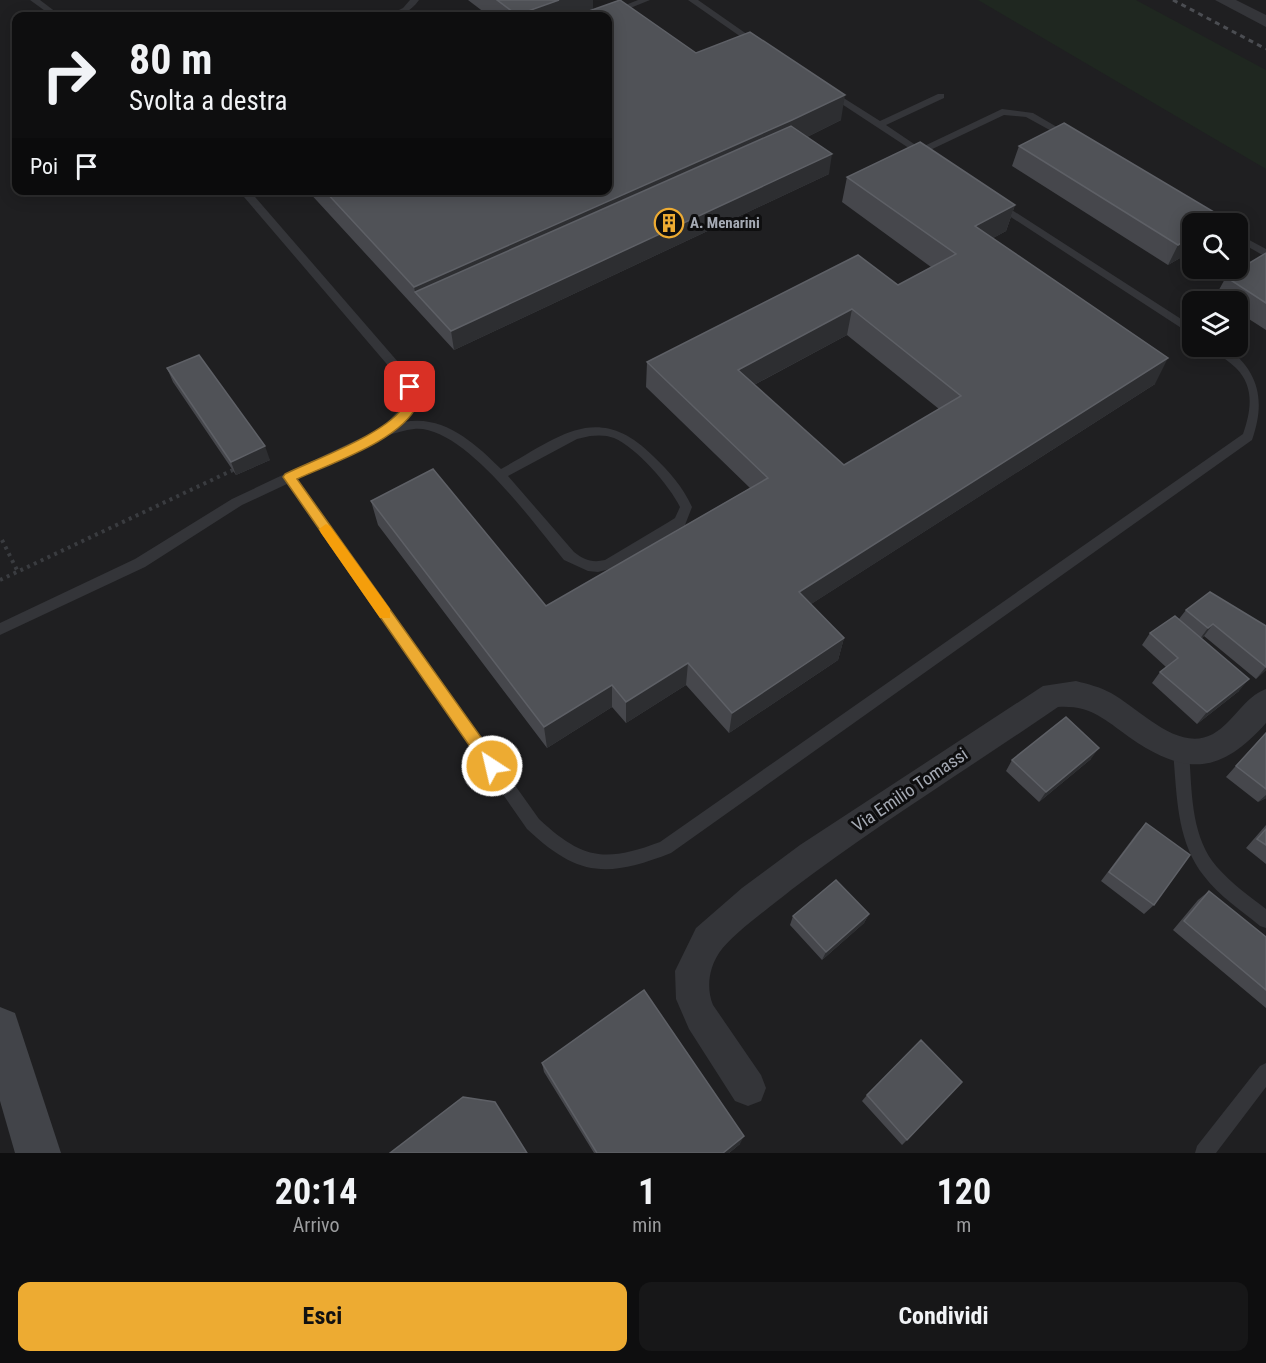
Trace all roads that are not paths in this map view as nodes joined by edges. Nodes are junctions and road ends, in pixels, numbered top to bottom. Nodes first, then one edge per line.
1 (34, 0) edge
2 (646, 0) edge
3 (692, 0) edge
4 (1222, 0) edge
5 (1256, 0) edge
6 (1266, 5) edge
7 (51, 12) edge
8 (612, 12) edge
9 (1266, 22) edge
10 (771, 53) edge
11 (820, 86) edge
12 (941, 96) dead end
13 (879, 125) junction
14 (1081, 144) edge
15 (920, 152) junction
16 (929, 159) edge
17 (247, 195) edge
18 (988, 197) edge
19 (1248, 243) edge
20 (1266, 254) edge
21 (1182, 324) edge
22 (1232, 357) edge
23 (1241, 363) junction
24 (1266, 380) edge
25 (386, 431) junction
26 (1266, 434) edge
27 (1248, 437) junction
28 (498, 476) junction
29 (289, 477) junction
30 (0, 629) edge
31 (1266, 702) edge
32 (1181, 751) junction
33 (1266, 920) edge
34 (0, 1028) edge
35 (1266, 1072) edge
36 (748, 1088) dead end
37 (38, 1153) edge
38 (1204, 1153) edge

1 - 7 lane
2 - 8 lane
3 - 10 lane
4 - 9 street
5 - 6 street
11 - 13 lane
12 - 13 lane
13 - 15 lane
14 - 15 lane
15 - 16 lane
17 - 25 lane
18 - 21 lane
19 - 20 lane
22 - 23 lane
23 - 24 lane
23 - 27 lane
25 - 28 lane
25 - 29 lane
26 - 27 lane
27 - 29 lane
28 - 28 lane
29 - 30 lane
31 - 32 street
32 - 33 lane
32 - 36 street, Via Emilio Tomassi
34 - 37 main road
35 - 38 lane

